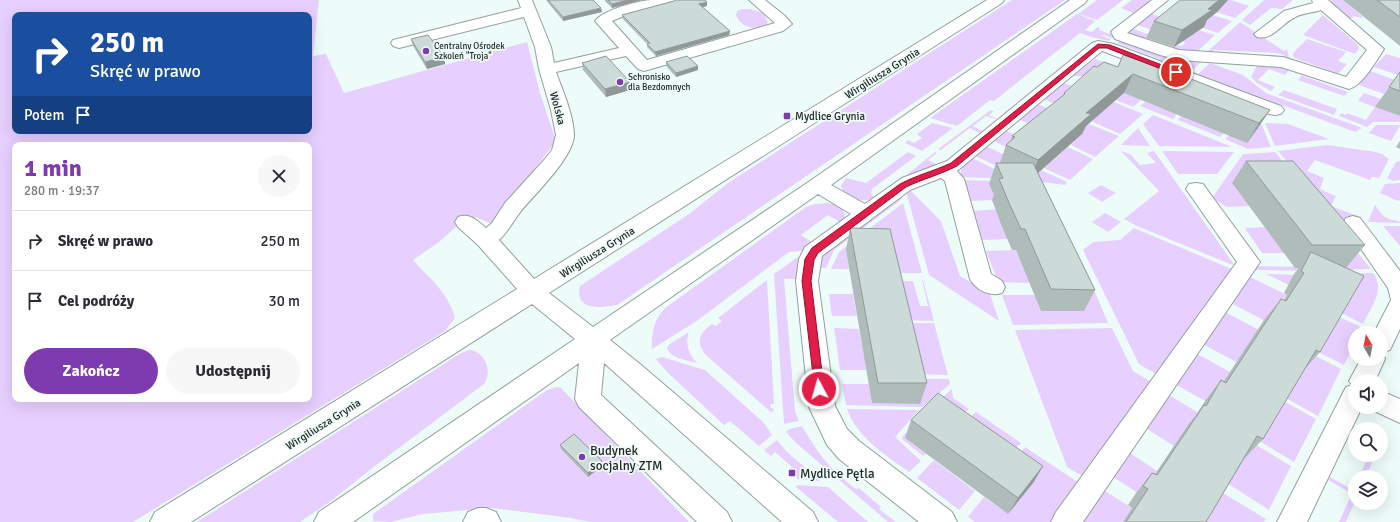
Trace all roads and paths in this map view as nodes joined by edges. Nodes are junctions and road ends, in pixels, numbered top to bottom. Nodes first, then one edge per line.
1 (669, 0) edge
2 (756, 0) edge
3 (997, 0) edge
4 (1080, 0) edge
5 (1161, 0) edge
6 (1323, 3) edge
7 (528, 6) edge
8 (1262, 34) dead end
9 (399, 43) dead end
10 (630, 50) junction
11 (547, 69) junction
12 (1275, 110) dead end
13 (945, 170) junction
14 (817, 185) junction
15 (1196, 189) dead end
16 (865, 213) junction
17 (465, 222) dead end
18 (1353, 223) dead end
19 (486, 240) junction
20 (994, 287) dead end
21 (533, 292) junction
22 (1400, 296) edge
23 (1400, 304) edge
24 (1388, 329) edge
25 (593, 340) junction
26 (1388, 406) edge
27 (1348, 409) edge
28 (1400, 412) edge
29 (334, 521) edge
30 (165, 522) edge
31 (478, 522) edge
32 (482, 522) edge
33 (486, 522) edge
34 (717, 522) edge
35 (803, 522) edge
36 (942, 522) edge
37 (1066, 522) edge
38 (1292, 522) edge

1 - 10 street
2 - 10 street
3 - 21 street, Wirgiliusza Grynia
4 - 14 street
5 - 6 street
6 - 8 street
7 - 9 street
7 - 11 street, Wolska
10 - 11 street
11 - 19 street, Wolska
12 - 13 street
13 - 16 street
13 - 20 street
14 - 16 street
14 - 25 street
15 - 37 street
16 - 36 street
17 - 19 street
18 - 22 street
19 - 21 street
21 - 25 street
21 - 30 street, Wirgiliusza Grynia
23 - 24 street
25 - 29 street
25 - 34 street
25 - 35 street
26 - 28 street
27 - 38 street
31 - 32 street
32 - 33 street

